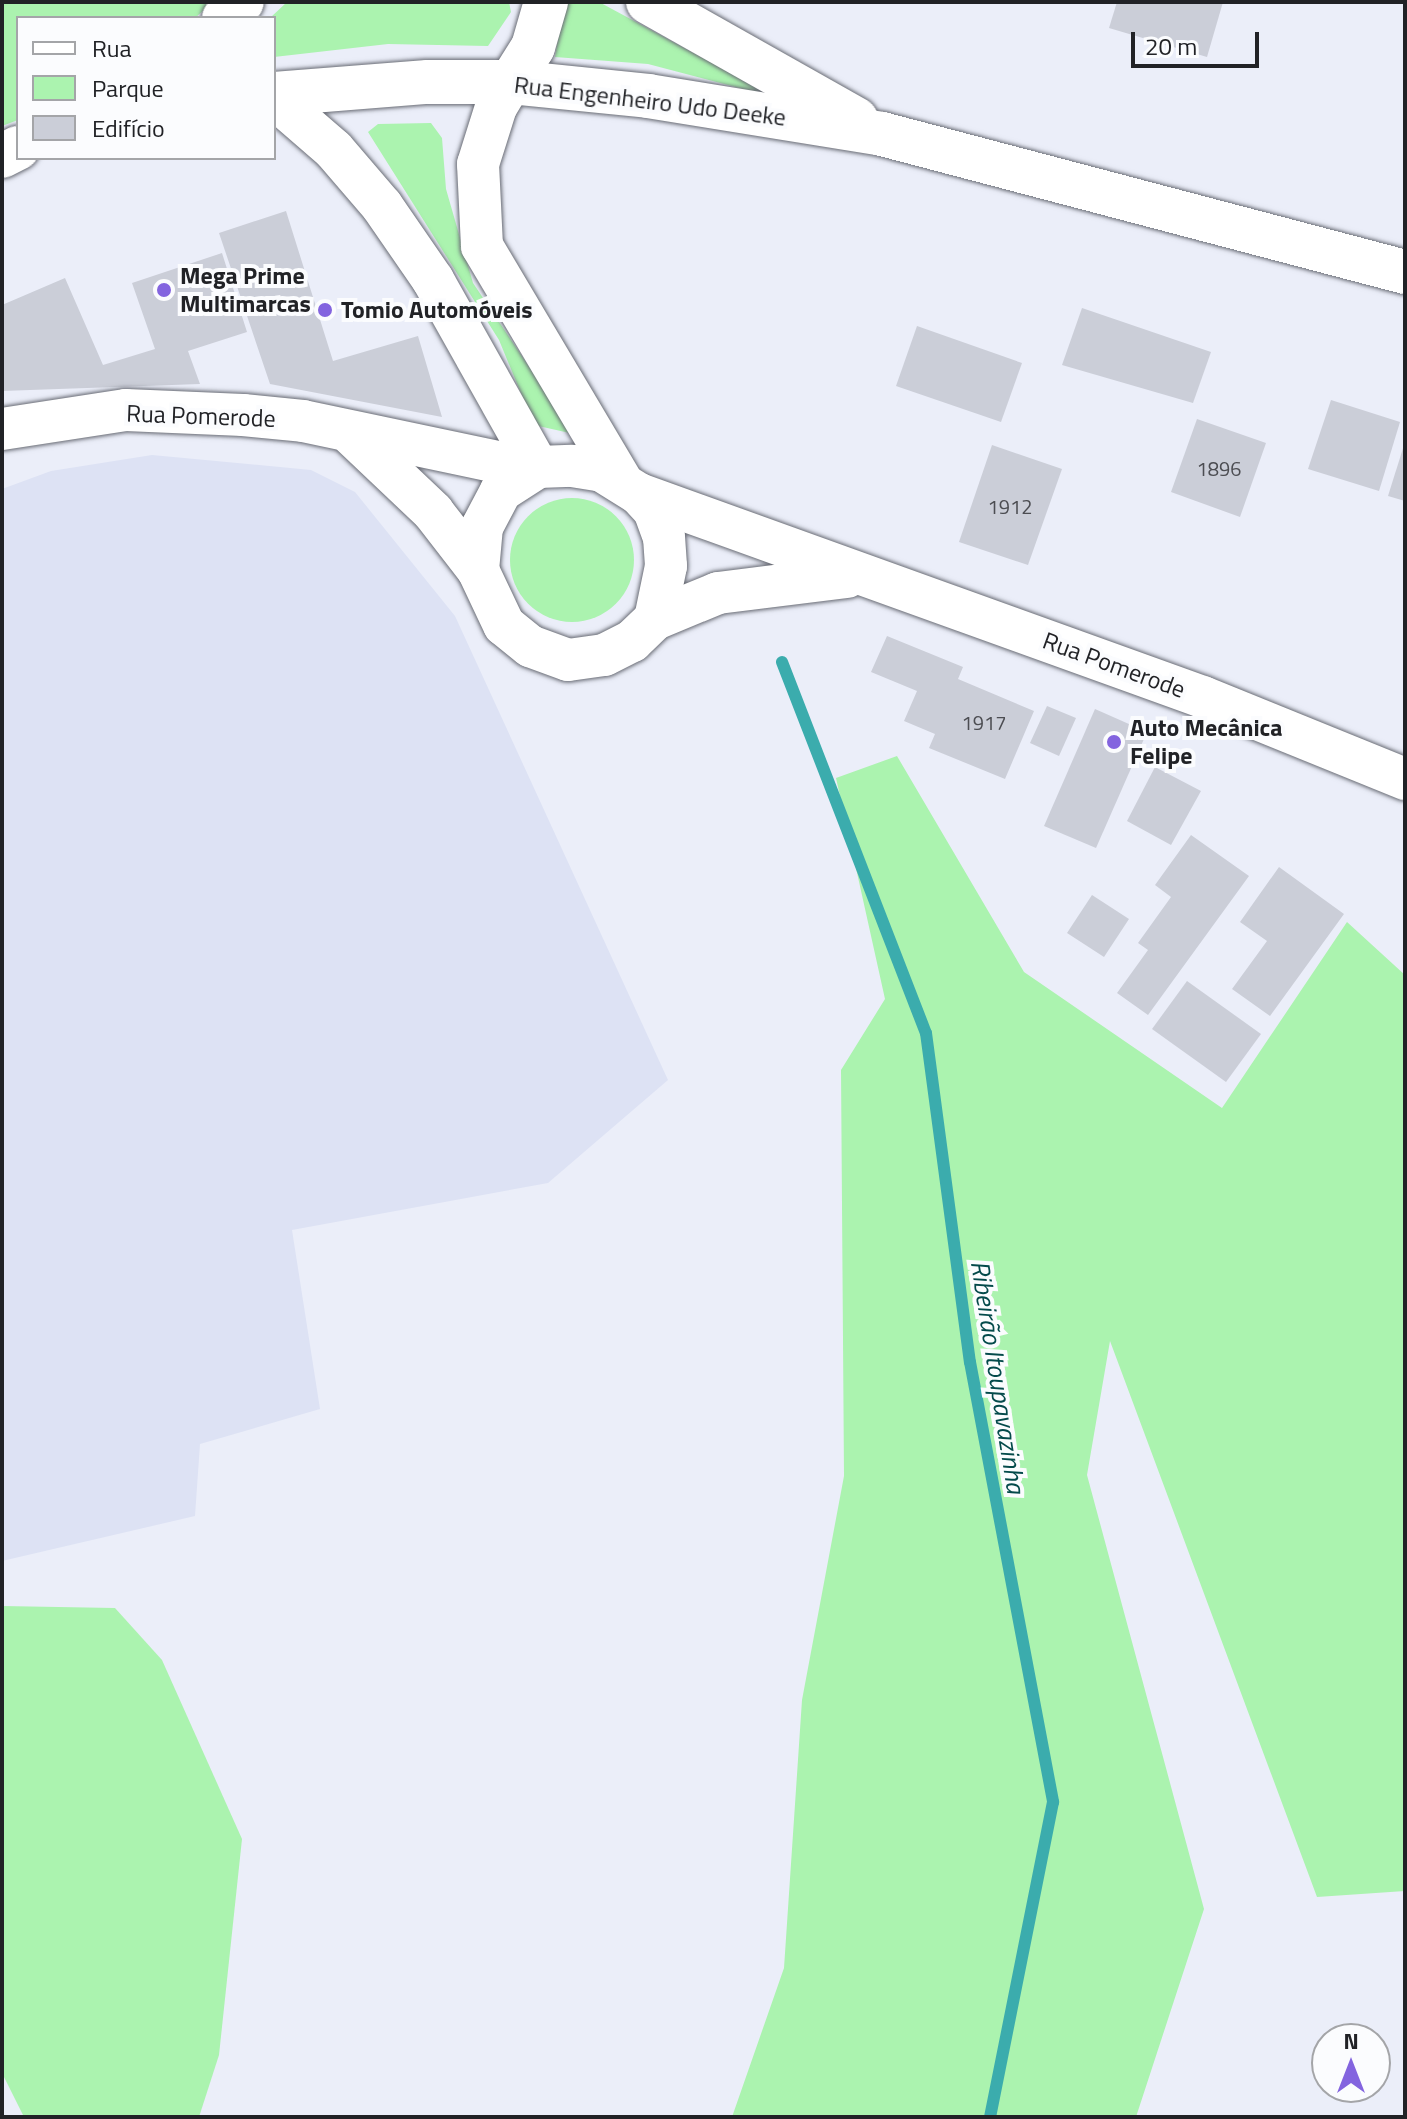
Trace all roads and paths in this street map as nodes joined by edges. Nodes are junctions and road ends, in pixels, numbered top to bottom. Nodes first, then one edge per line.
1 (242, 2) edge
2 (546, 2) edge
3 (648, 2) edge
4 (226, 16) edge
5 (511, 82) junction
6 (276, 96) edge
7 (276, 98) edge
8 (882, 134) junction
9 (1405, 272) edge
10 (2, 429) edge
11 (352, 435) junction
12 (534, 468) junction
13 (630, 487) junction
14 (478, 570) junction
15 (864, 576) junction
16 (655, 619) junction
17 (1405, 779) edge

1 - 4 main road
2 - 5 main road
3 - 8 main road, Rua Engenheiro Udo Deeke
5 - 6 main road, Rua Engenheiro Udo Deeke
5 - 8 main road, Rua Engenheiro Udo Deeke
5 - 13 street
7 - 12 street
8 - 9 main road, Rua Engenheiro Udo Deeke
10 - 11 street, Rua Pomerode
11 - 12 street, Rua Pomerode
11 - 14 street
12 - 13 street
12 - 14 street
13 - 15 street, Rua Pomerode
13 - 16 street
14 - 16 street
15 - 16 street, Rua Pomerode
15 - 17 street, Rua Pomerode

